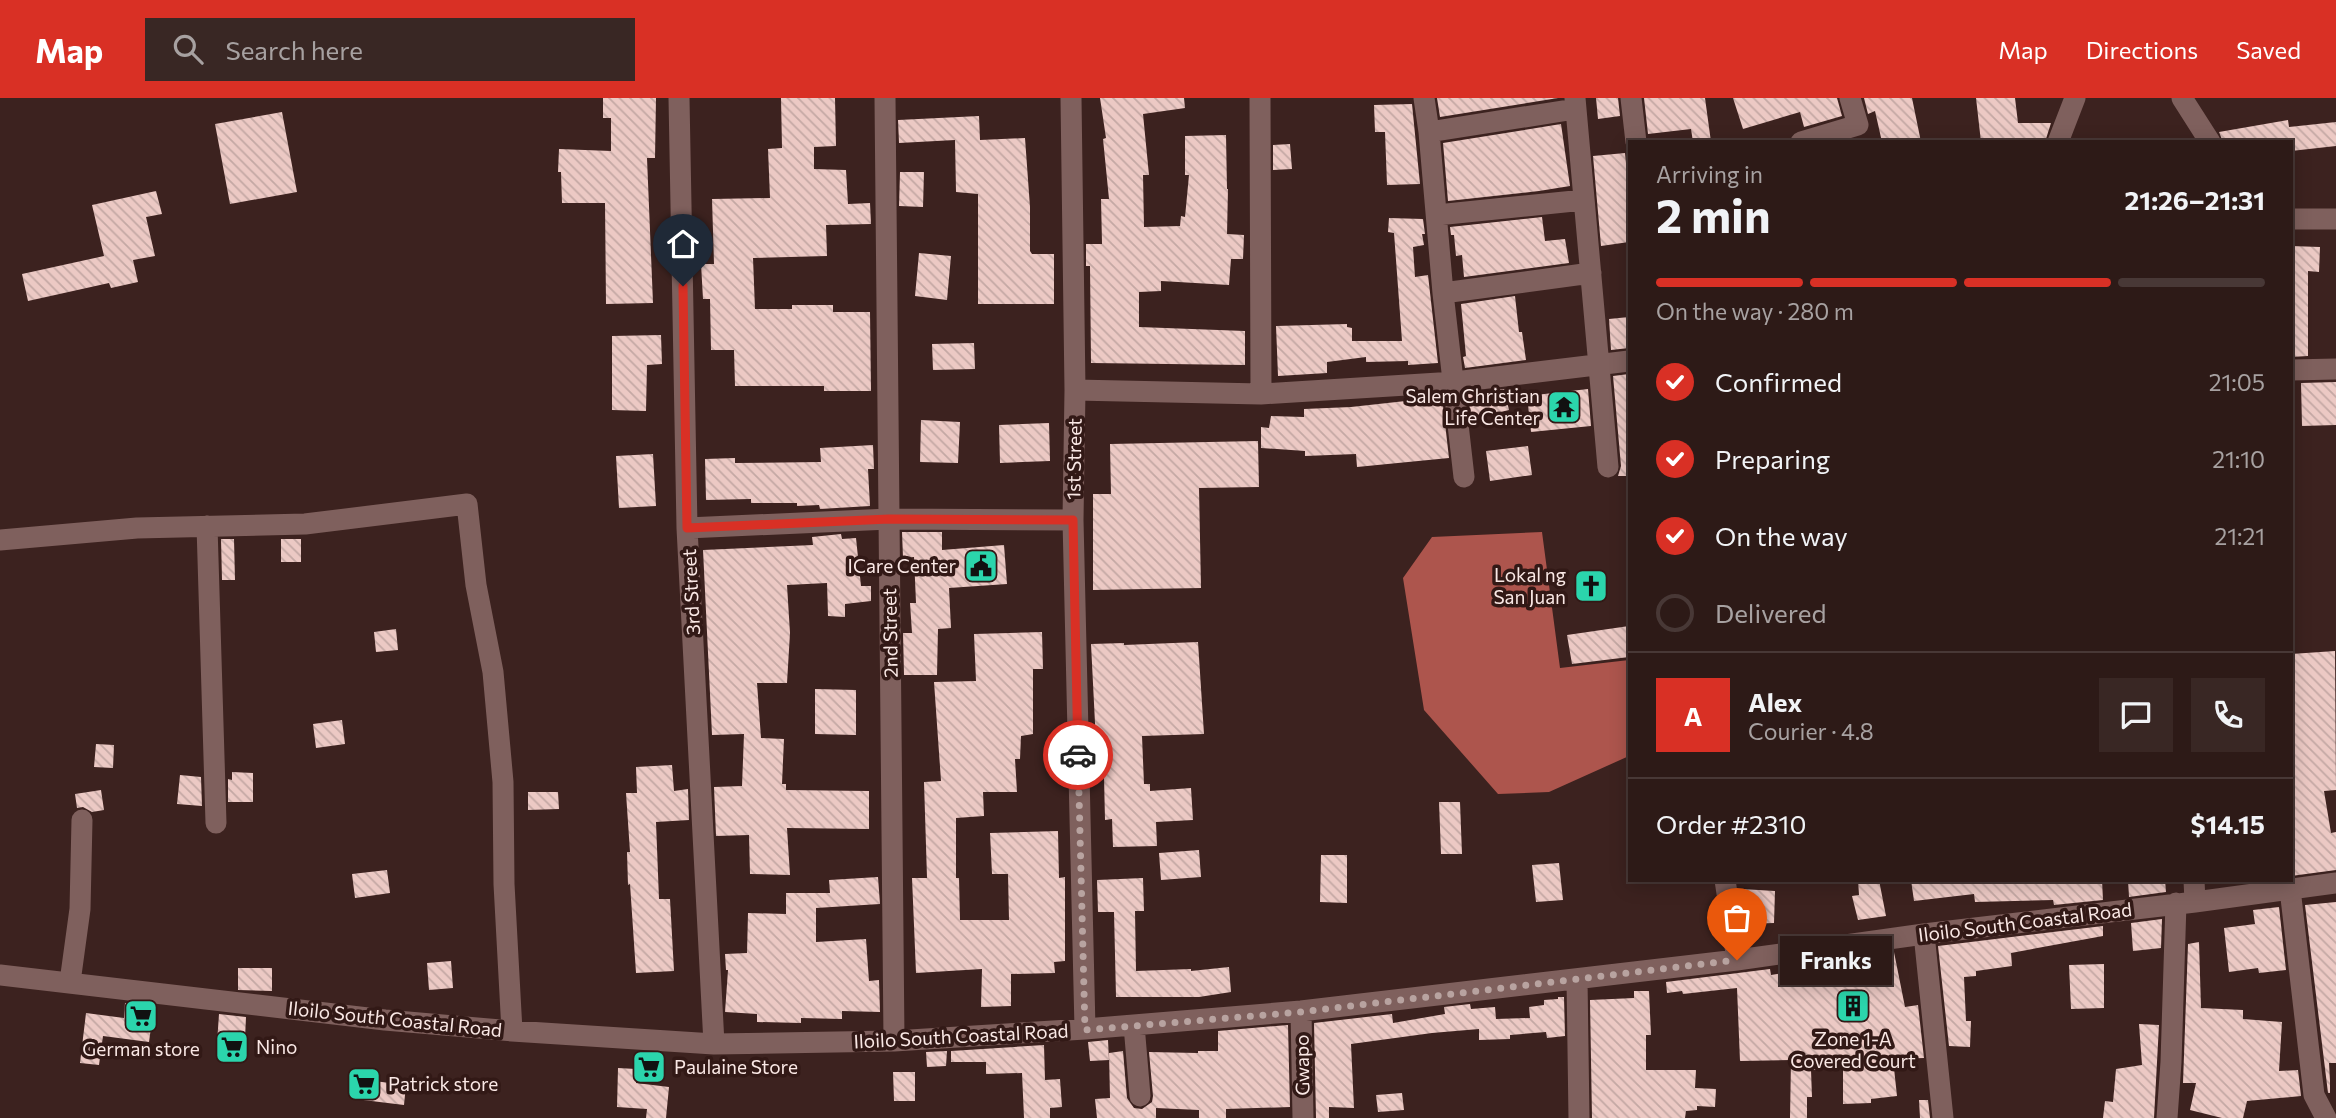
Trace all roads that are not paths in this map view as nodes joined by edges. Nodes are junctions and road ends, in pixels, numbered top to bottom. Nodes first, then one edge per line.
1 (679, 98) edge
2 (885, 98) edge
3 (1071, 98) edge
4 (1260, 98) edge
5 (1424, 98) edge
6 (1631, 98) edge
7 (1850, 98) edge
8 (2076, 98) edge
9 (2182, 98) edge
10 (1575, 104) edge
11 (1429, 132) junction
12 (1859, 133) edge
13 (1636, 140) edge
14 (1814, 140) edge
15 (2059, 140) edge
16 (2209, 140) edge
17 (1584, 200) junction
18 (1437, 215) junction
19 (2293, 219) edge
20 (2336, 219) edge
21 (1591, 273) junction
22 (1443, 293) junction
23 (1628, 361) edge
24 (1598, 365) junction
25 (2336, 369) edge
26 (2293, 370) edge
27 (1455, 382) junction
28 (1075, 390) junction
29 (1261, 394) junction
30 (1608, 467) dead end
31 (1464, 477) dead end
32 (889, 519) junction
33 (1073, 520) junction
34 (207, 526) junction
35 (687, 528) junction
36 (0, 540) edge
37 (82, 820) dead end
38 (216, 823) dead end
39 (1724, 882) edge
40 (2193, 882) edge
41 (2336, 883) edge
42 (2290, 889) junction
43 (2185, 903) junction
44 (1924, 934) junction
45 (1737, 960) junction
46 (0, 975) edge
47 (1577, 979) junction
48 (70, 982) junction
49 (1301, 1012) junction
50 (1134, 1025) junction
51 (1085, 1030) junction
52 (512, 1031) junction
53 (894, 1041) junction
54 (714, 1044) junction
55 (1140, 1096) dead end
56 (1303, 1118) edge
57 (1579, 1118) edge
58 (1942, 1118) edge
59 (2167, 1118) edge
60 (2326, 1118) edge

1 - 35 street, 3rd Street
2 - 32 street, 2nd Street
3 - 28 street, 1st Street
4 - 29 street
5 - 11 street
6 - 13 street
7 - 12 street
8 - 15 street
9 - 16 street
10 - 11 street
10 - 17 street
11 - 18 street
12 - 14 street
17 - 18 street
17 - 21 street
18 - 22 street
19 - 20 street
21 - 22 street
21 - 24 street
22 - 27 street
23 - 24 street
24 - 27 street
24 - 30 street
25 - 26 street
27 - 29 street
27 - 31 street
28 - 29 street
28 - 33 street, 1st Street
32 - 33 street
32 - 35 street
32 - 53 street, 2nd Street
33 - 51 street, 1st Street
34 - 36 street
34 - 38 street
34 - 52 street
35 - 54 street, 3rd Street
37 - 48 street
39 - 45 street
40 - 43 street
41 - 42 street, Iloilo South Coastal Road
42 - 43 street, Iloilo South Coastal Road
42 - 60 street
43 - 44 street, Iloilo South Coastal Road
43 - 59 street
44 - 45 street, Iloilo South Coastal Road
44 - 58 street
45 - 47 street, Iloilo South Coastal Road
46 - 48 street, Iloilo South Coastal Road
47 - 49 street, Iloilo South Coastal Road
47 - 57 street
48 - 52 street, Iloilo South Coastal Road
49 - 50 street, Iloilo South Coastal Road
49 - 56 street, Gwapo
50 - 51 street, Iloilo South Coastal Road
50 - 55 street
51 - 53 street, Iloilo South Coastal Road
52 - 54 street, Iloilo South Coastal Road
53 - 54 street, Iloilo South Coastal Road

